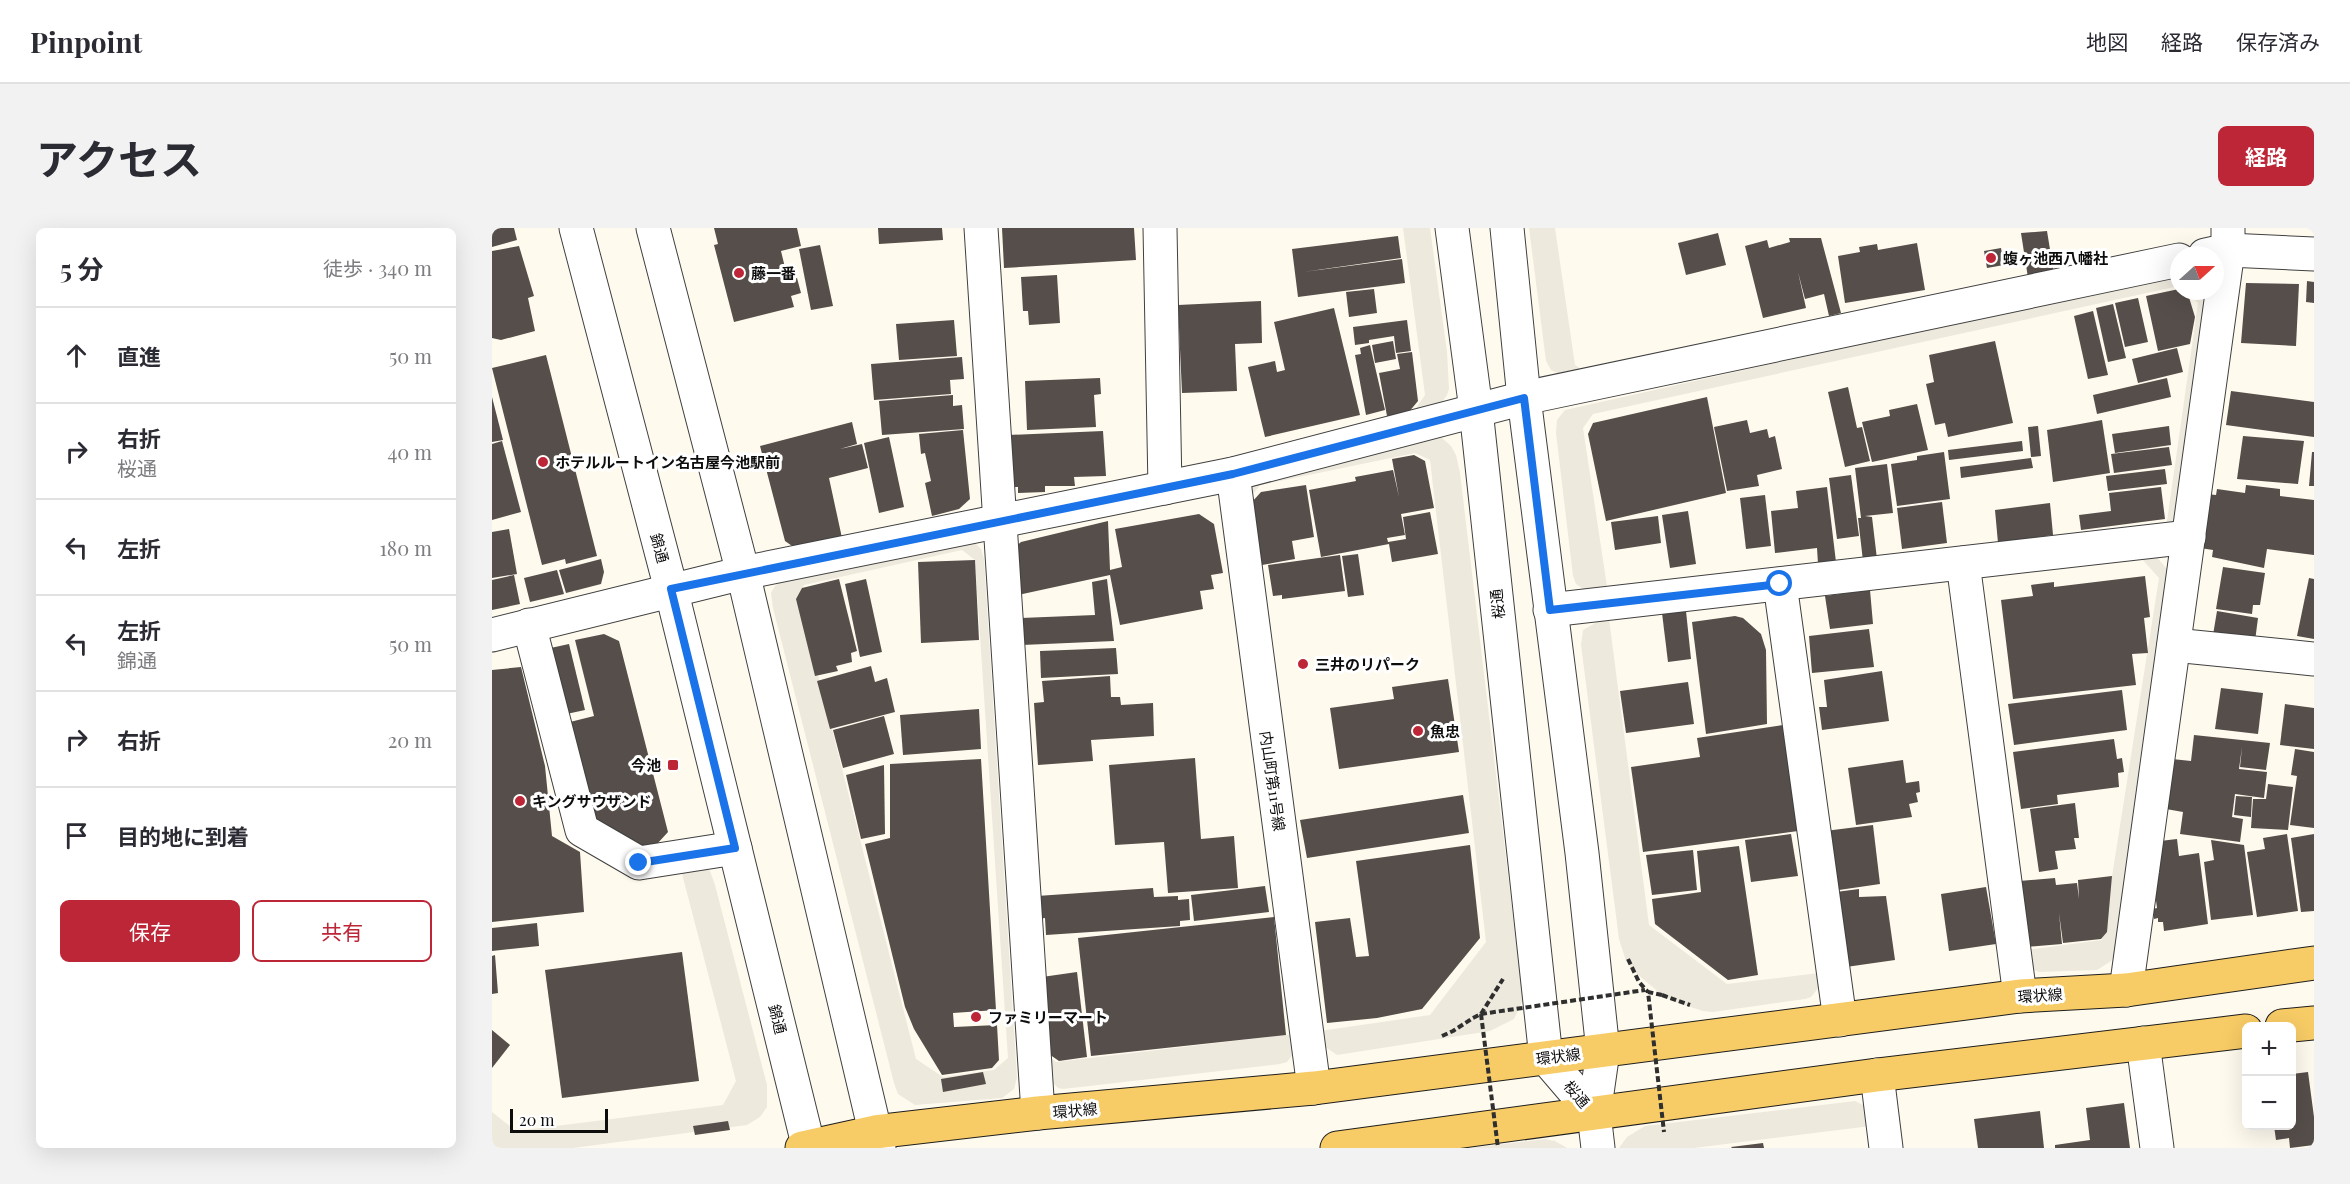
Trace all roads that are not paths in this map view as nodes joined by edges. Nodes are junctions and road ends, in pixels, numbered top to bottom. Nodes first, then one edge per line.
1 (576, 228) edge
2 (653, 228) edge
3 (981, 228) edge
4 (1160, 228) edge
5 (1452, 228) edge
6 (1507, 228) edge
7 (2220, 244) edge
8 (2314, 254) edge
9 (2170, 263) edge
10 (1524, 398) junction
11 (1476, 410) junction
12 (1233, 474) junction
13 (1165, 488) junction
14 (1000, 522) junction
15 (2189, 537) junction
16 (1963, 563) junction
17 (743, 573) junction
18 (1780, 584) junction
19 (671, 589) junction
20 (1550, 610) junction
21 (529, 626) junction
22 (492, 635) edge
23 (2174, 645) junction
24 (2314, 659) edge
25 (735, 848) junction
26 (2314, 963) edge
27 (2126, 990) junction
28 (2020, 996) junction
29 (1840, 1020) junction
30 (2314, 1023) edge
31 (2296, 1025) edge
32 (2242, 1032) edge
33 (2143, 1043) junction
34 (1603, 1051) junction
35 (1546, 1058) junction
36 (1877, 1075) junction
37 (1314, 1088) junction
38 (1038, 1113) junction
39 (1594, 1114) junction
40 (877, 1140) edge
41 (807, 1148) edge
42 (1337, 1148) edge
43 (1598, 1148) edge
44 (1886, 1148) edge
45 (2157, 1148) edge

1 - 19 street, 錦通
2 - 17 street
3 - 14 street
4 - 13 street
5 - 11 street, 桜通
6 - 10 street, 桜通
7 - 8 street
7 - 15 street
9 - 10 street
10 - 11 street
10 - 20 street, 桜通
11 - 12 street
11 - 35 street, 桜通
12 - 13 street
12 - 37 street, 内山町第11号線
13 - 14 street
14 - 17 street
14 - 38 street
15 - 16 street
15 - 23 street
16 - 18 street
16 - 28 street
17 - 19 street
17 - 40 street
18 - 20 street
18 - 29 street
19 - 21 street
19 - 25 street, 錦通
20 - 34 street, 桜通
21 - 22 street
21 - 25 street
23 - 24 street
23 - 27 street
25 - 41 street, 錦通
26 - 27 main road, 環状線
27 - 28 main road, 環状線
28 - 29 main road, 環状線
29 - 34 main road, 環状線
30 - 31 main road
32 - 33 main road
33 - 36 main road
33 - 45 street
34 - 35 main road, 環状線
34 - 39 street, 桜通
35 - 37 main road, 環状線
35 - 39 street, 桜通
36 - 39 main road
36 - 44 street
37 - 38 main road, 環状線
38 - 40 main road, 環状線
39 - 42 main road
39 - 43 street
40 - 41 main road, 環状線

